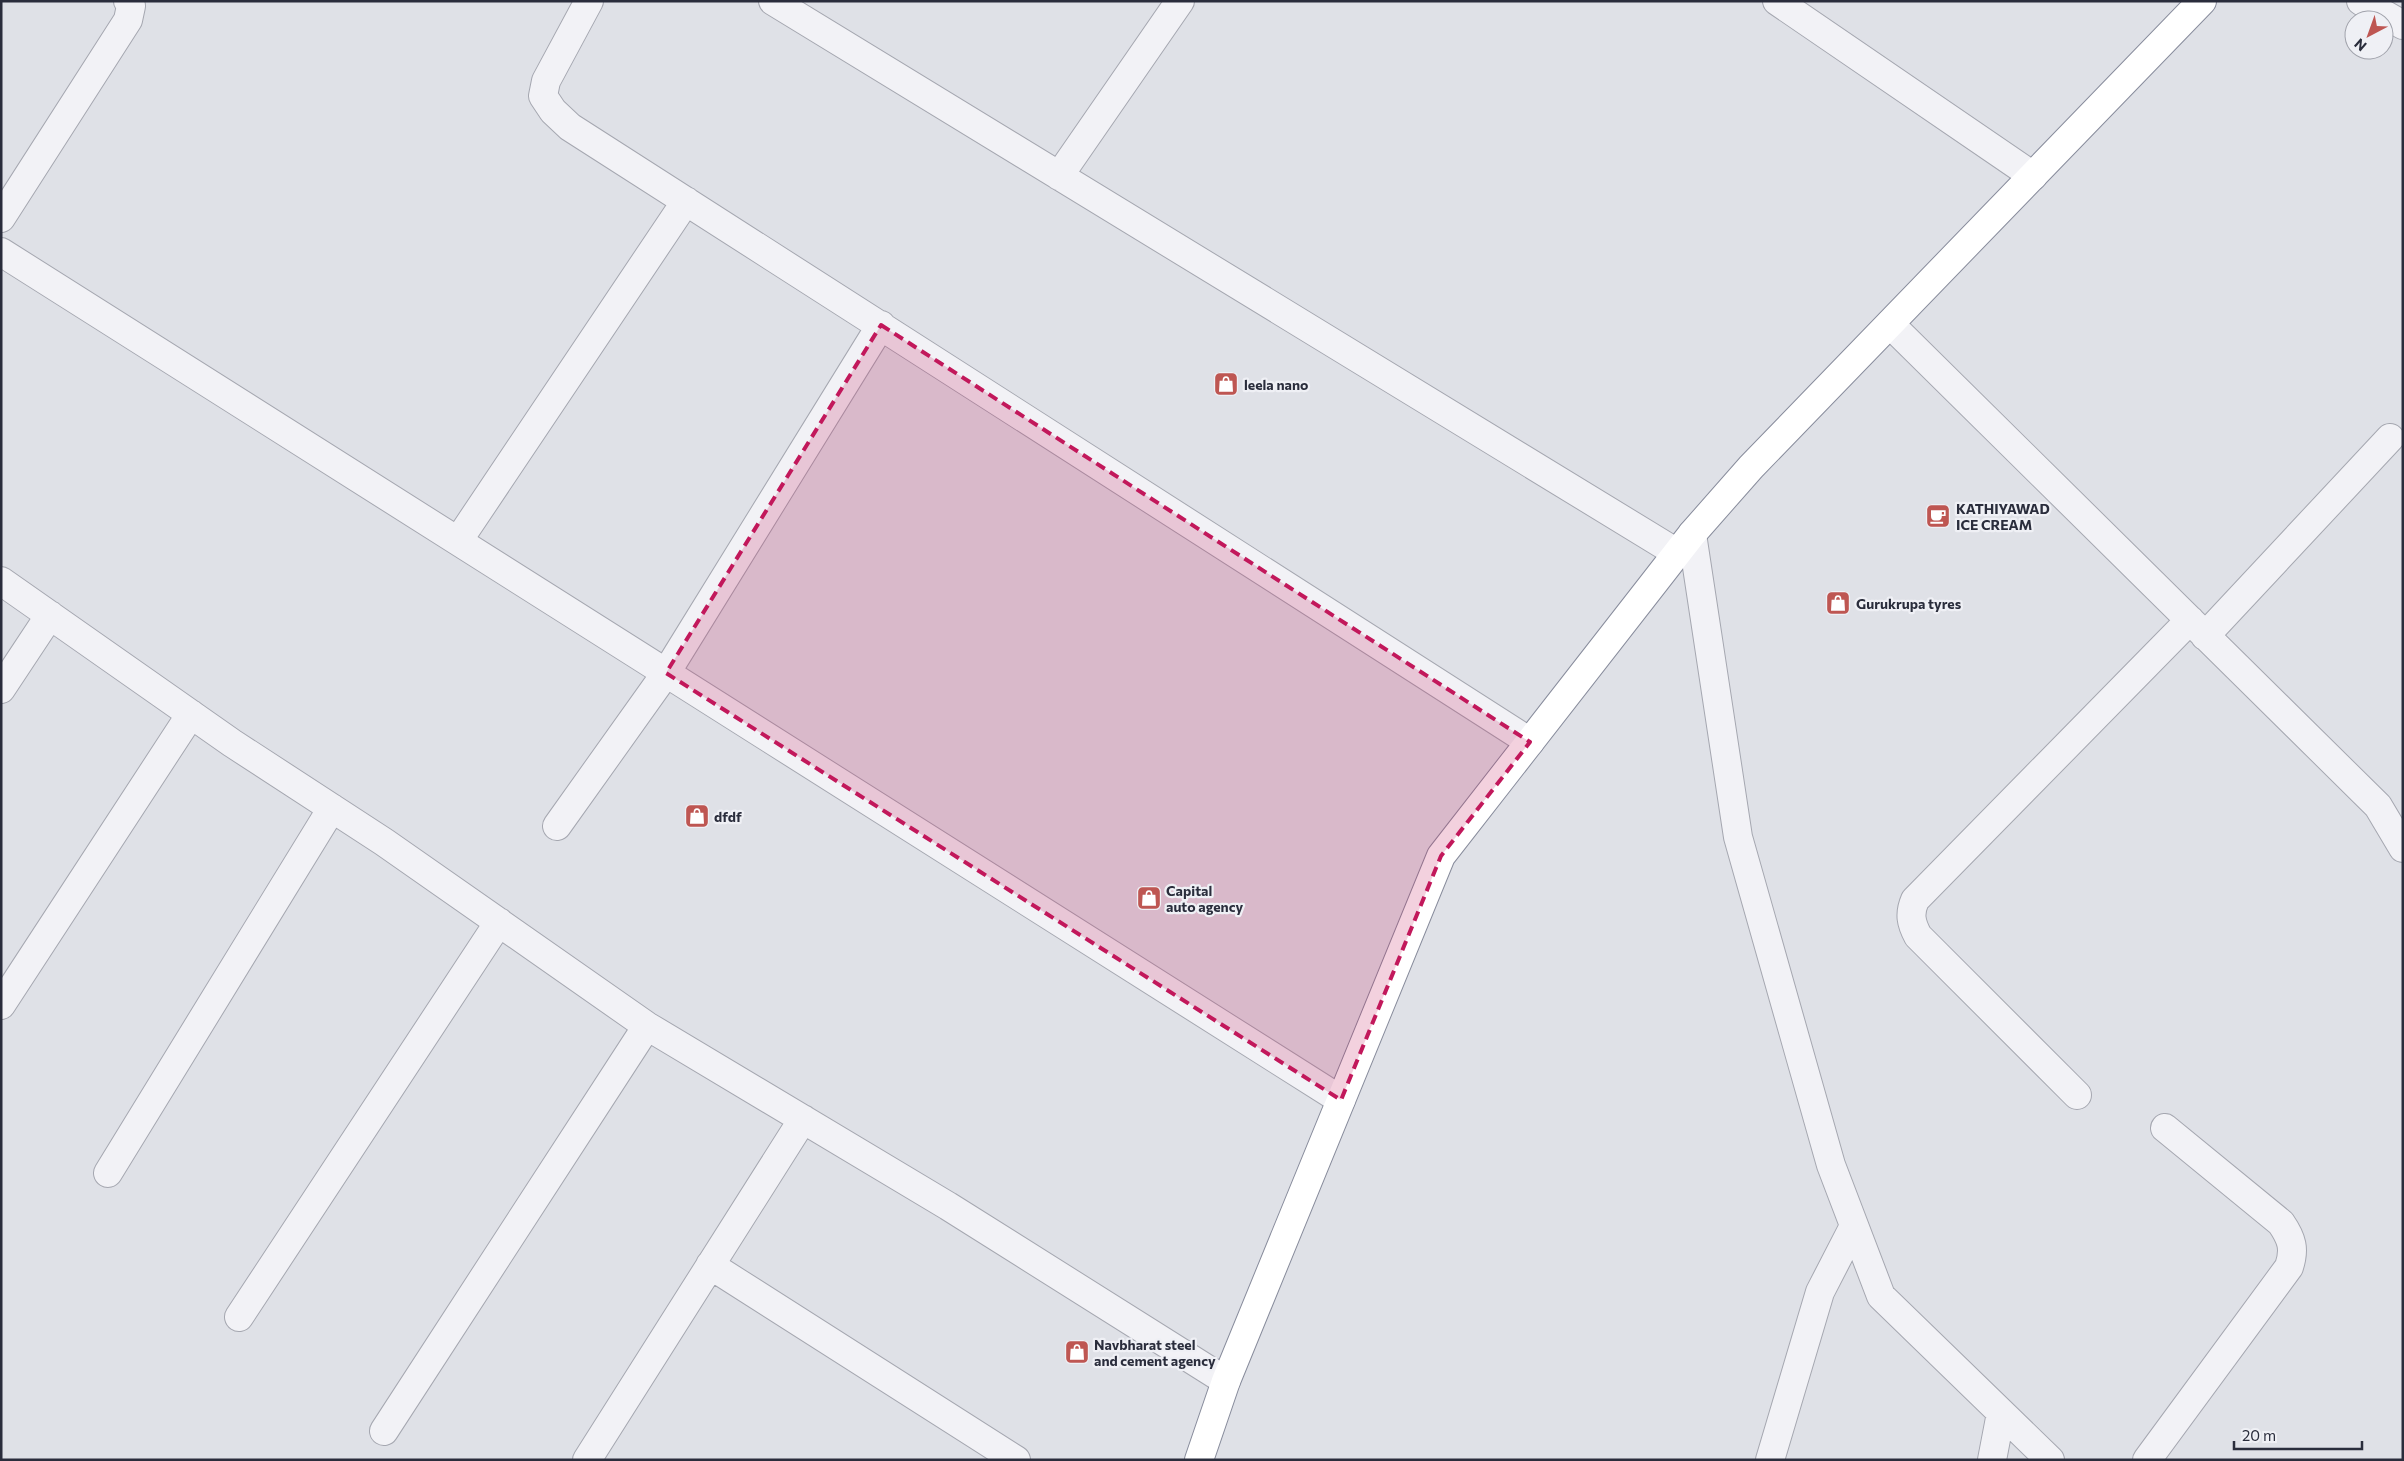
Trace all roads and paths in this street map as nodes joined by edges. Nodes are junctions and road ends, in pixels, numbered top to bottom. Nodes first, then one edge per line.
1 (128, 1) edge
2 (589, 1) edge
3 (773, 1) edge
4 (1180, 1) edge
5 (1777, 1) edge
6 (2202, 1) edge
7 (2361, 1) edge
8 (2403, 25) edge
9 (1059, 176) junction
10 (2033, 176) junction
11 (686, 201) junction
12 (1, 218) edge
13 (1, 252) edge
14 (1890, 324) junction
15 (880, 325) junction
16 (2390, 438) dead end
17 (458, 541) junction
18 (1685, 544) junction
19 (1, 581) edge
20 (50, 615) junction
21 (2198, 628) junction
22 (666, 672) junction
23 (1, 689) edge
24 (191, 714) junction
25 (1530, 742) junction
26 (332, 808) junction
27 (557, 826) dead end
28 (2403, 848) edge
29 (499, 922) junction
30 (1, 1005) edge
31 (647, 1026) junction
32 (2076, 1095) dead end
33 (1341, 1100) junction
34 (803, 1119) junction
35 (2165, 1128) dead end
36 (108, 1173) dead end
37 (1854, 1226) junction
38 (710, 1265) junction
39 (239, 1317) dead end
40 (1226, 1381) junction
41 (2001, 1412) junction
42 (384, 1431) dead end
43 (587, 1460) edge
44 (1016, 1460) edge
45 (1199, 1460) edge
46 (1770, 1460) edge
47 (1992, 1460) edge
48 (2050, 1460) edge
49 (2147, 1460) edge

1 - 12 street
2 - 11 street
3 - 9 street
4 - 9 street
5 - 10 street
6 - 10 highway
7 - 8 street
9 - 18 street
10 - 14 highway
11 - 15 street
11 - 17 street
13 - 17 street
14 - 18 highway
14 - 21 street
15 - 22 street
15 - 25 street
16 - 21 street
17 - 22 street
18 - 25 highway
18 - 37 street
19 - 20 street
20 - 23 street
20 - 24 street
21 - 28 street
21 - 32 street
22 - 27 street
22 - 33 street
24 - 26 street
24 - 30 street
25 - 33 highway
26 - 29 street
26 - 36 street
29 - 31 street
29 - 39 street
31 - 34 street
31 - 42 street
33 - 40 highway
34 - 38 street
34 - 40 street
35 - 49 street
37 - 41 street
37 - 46 street
38 - 43 street
38 - 44 street
40 - 45 highway
41 - 47 street
41 - 48 street

